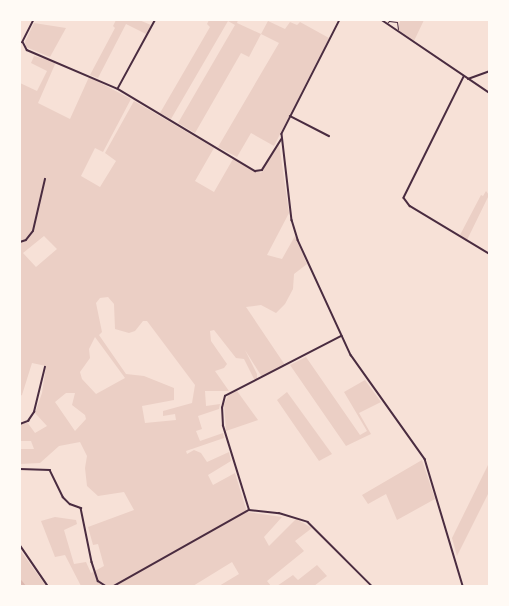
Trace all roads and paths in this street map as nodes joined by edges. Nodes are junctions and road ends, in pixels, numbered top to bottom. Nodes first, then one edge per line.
1 (34, 20) edge
2 (155, 20) edge
3 (340, 20) edge
4 (382, 20) edge
5 (387, 24) junction
6 (397, 31) junction
7 (489, 71) edge
8 (464, 77) junction
9 (468, 80) junction
10 (118, 89) junction
11 (489, 93) edge
12 (290, 116) junction
13 (329, 136) dead end
14 (281, 139) junction
15 (45, 179) dead end
16 (20, 242) edge
17 (489, 254) edge
18 (341, 336) junction
19 (45, 367) dead end
20 (20, 423) edge
21 (20, 469) edge
22 (249, 510) junction
23 (20, 545) edge
24 (48, 586) edge
25 (106, 586) edge
26 (114, 586) edge
27 (372, 586) edge
28 (463, 586) edge

1 - 10 street
2 - 10 street
3 - 12 street
4 - 5 street
5 - 6 street
5 - 6 lane
6 - 8 street
7 - 9 street
8 - 9 street
8 - 17 street
9 - 11 street
10 - 14 street
12 - 13 street
12 - 14 street
14 - 18 street
15 - 16 street
18 - 22 street
18 - 28 street
19 - 20 street
21 - 25 street
22 - 26 street
22 - 27 street
23 - 24 street

